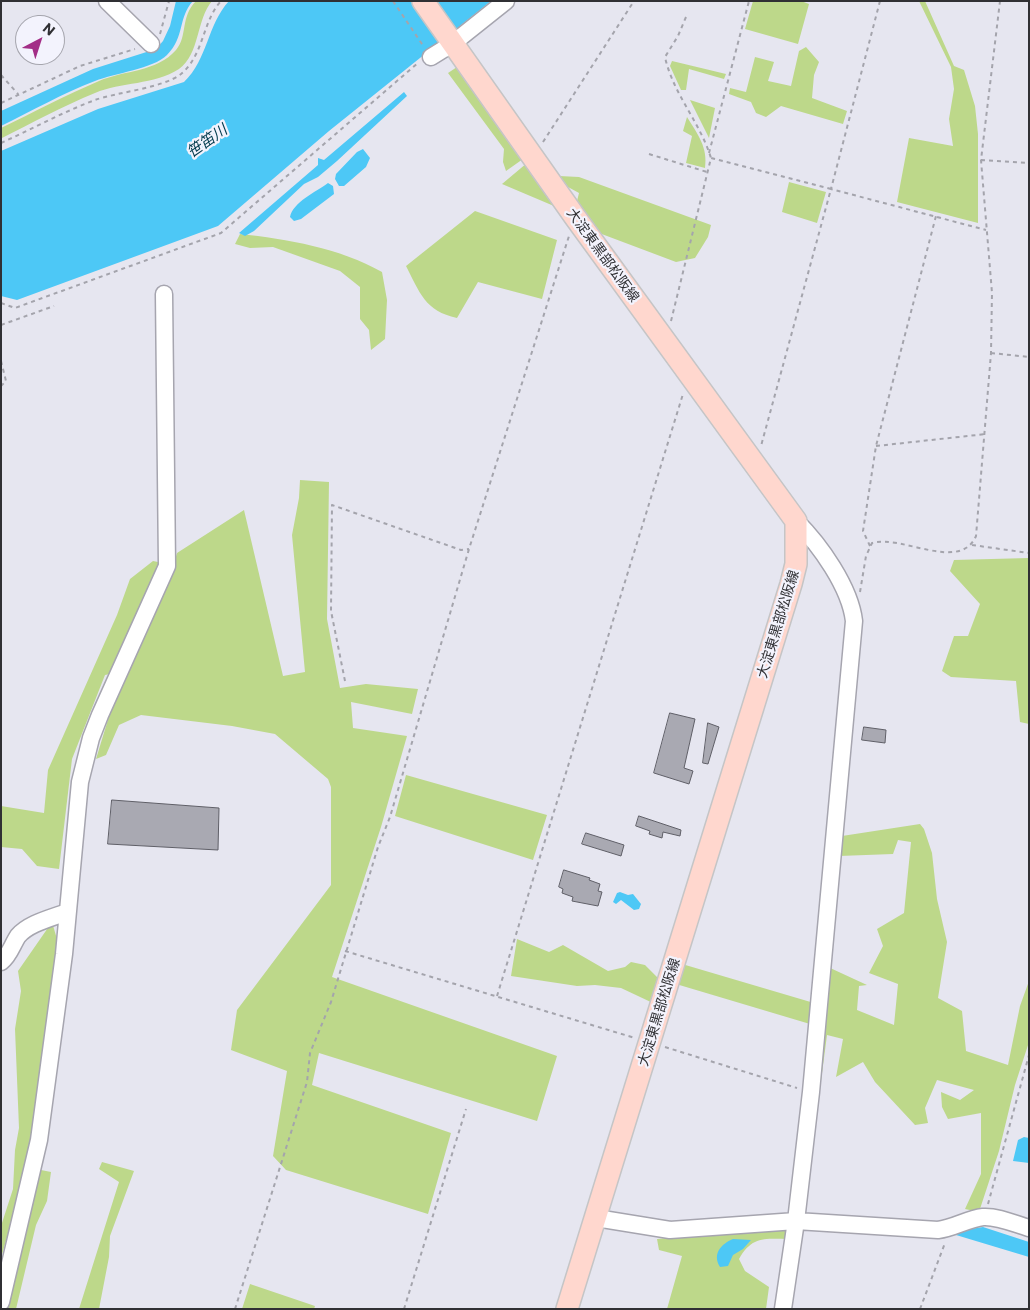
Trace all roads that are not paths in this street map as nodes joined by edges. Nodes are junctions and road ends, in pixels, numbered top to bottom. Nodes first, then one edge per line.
1 (107, 1) edge
2 (423, 1) edge
3 (506, 1) edge
4 (451, 42) junction
5 (151, 44) road end
6 (427, 57) road end
7 (164, 294) dead end
8 (796, 521) junction
9 (67, 912) junction
10 (1, 962) edge
11 (596, 1218) junction
12 (796, 1221) junction
13 (1029, 1228) edge
14 (1, 1302) edge
15 (567, 1309) edge
16 (782, 1309) edge

1 - 5 street
2 - 4 main road, 大淀東黒部松阪線
3 - 4 street
4 - 6 street
4 - 8 main road, 大淀東黒部松阪線
7 - 9 street
8 - 11 main road, 大淀東黒部松阪線
8 - 12 street
9 - 10 street
9 - 14 street
11 - 12 street
11 - 15 main road, 大淀東黒部松阪線
12 - 13 street
12 - 16 street

